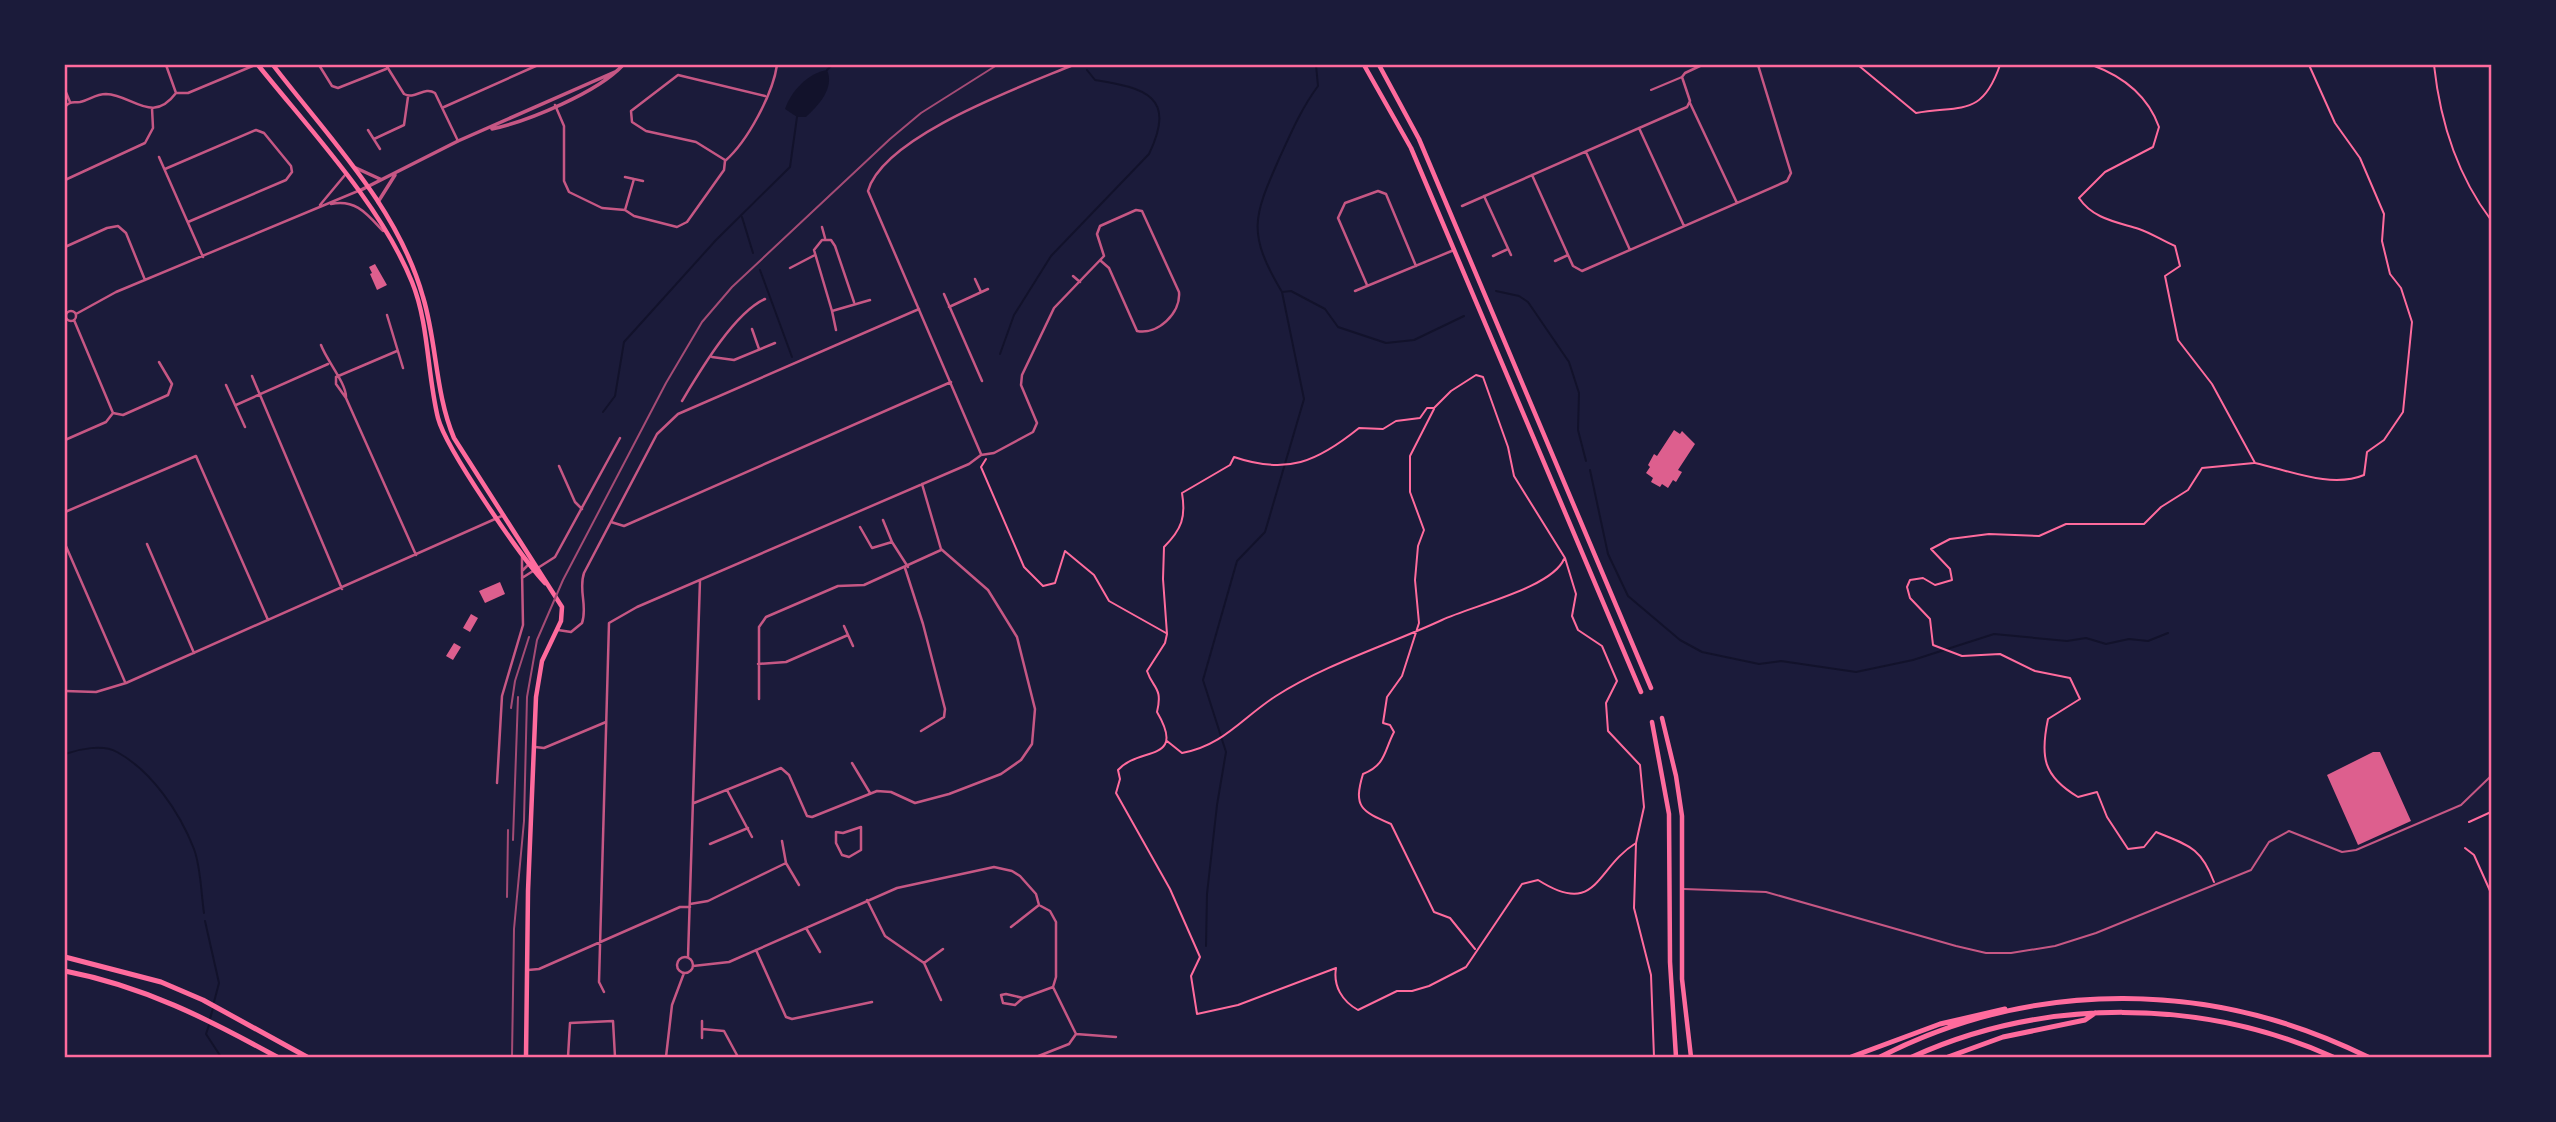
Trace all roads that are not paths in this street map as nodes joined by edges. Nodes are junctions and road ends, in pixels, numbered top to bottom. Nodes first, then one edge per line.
1 (166, 65) edge
2 (256, 65) edge
3 (273, 65) edge
4 (319, 65) edge
5 (538, 65) edge
6 (623, 65) edge
7 (777, 65) edge
8 (1073, 65) edge
9 (1364, 65) edge
10 (1379, 65) edge
11 (1702, 65) edge
12 (1758, 65) edge
13 (386, 67) edge
14 (617, 71) junction
15 (1682, 77) junction
16 (1651, 89) dead end
17 (65, 90) edge
18 (176, 93) junction
19 (409, 96) junction
20 (765, 96) junction
21 (70, 102) junction
22 (1690, 103) junction
23 (555, 105) junction
24 (65, 107) edge
25 (152, 107) junction
26 (444, 107) junction
27 (1639, 128) junction
28 (368, 130) dead end
29 (483, 131) junction
30 (374, 139) junction
31 (458, 141) junction
32 (380, 149) dead end
33 (1586, 152) junction
34 (159, 157) dead end
35 (725, 160) junction
36 (351, 165) junction
37 (165, 169) junction
38 (397, 173) junction
39 (345, 175) junction
40 (1532, 175) junction
41 (625, 177) dead end
42 (634, 179) junction
43 (65, 180) edge
44 (381, 180) junction
45 (643, 181) dead end
46 (367, 187) junction
47 (358, 191) junction
48 (1484, 196) junction
49 (378, 202) junction
50 (1737, 203) junction
51 (324, 205) junction
52 (1462, 206) dead end
53 (318, 208) junction
54 (625, 210) junction
55 (188, 222) junction
56 (1684, 226) junction
57 (822, 228) dead end
58 (391, 238) junction
59 (825, 239) junction
60 (65, 247) edge
61 (1508, 249) junction
62 (1454, 250) junction
63 (1630, 250) junction
64 (815, 255) junction
65 (1511, 255) dead end
66 (1568, 255) junction
67 (1493, 256) dead end
68 (203, 257) junction
69 (1101, 261) junction
70 (1555, 261) dead end
71 (1416, 266) junction
72 (790, 268) dead end
73 (1073, 276) dead end
74 (975, 279) dead end
75 (145, 281) junction
76 (1080, 282) junction
77 (1367, 285) junction
78 (988, 289) dead end
79 (1355, 290) dead end
80 (981, 292) junction
81 (944, 294) dead end
82 (765, 299) dead end
83 (870, 300) dead end
84 (854, 302) junction
85 (949, 307) junction
86 (919, 309) junction
87 (832, 311) junction
88 (76, 314) junction
89 (387, 315) dead end
90 (66, 318) edge
91 (74, 320) junction
92 (752, 329) dead end
93 (836, 330) dead end
94 (775, 344) dead end
95 (321, 345) dead end
96 (759, 349) junction
97 (397, 351) junction
98 (712, 357) junction
99 (159, 362) dead end
100 (328, 364) junction
101 (403, 368) dead end
102 (252, 376) dead end
103 (336, 377) junction
104 (982, 381) dead end
105 (951, 382) junction
106 (226, 385) dead end
107 (261, 394) junction
108 (682, 401) dead end
109 (236, 405) junction
110 (113, 414) junction
111 (244, 427) dead end
112 (620, 438) dead end
113 (65, 440) edge
114 (981, 455) junction
115 (559, 466) dead end
116 (922, 484) junction
117 (582, 509) junction
118 (65, 512) edge
119 (504, 514) junction
120 (499, 519) junction
121 (883, 520) dead end
122 (611, 522) junction
123 (860, 527) dead end
124 (892, 541) junction
125 (65, 544) edge
126 (147, 544) dead end
127 (519, 548) junction
128 (942, 549) junction
129 (416, 556) junction
130 (530, 563) junction
131 (906, 567) junction
132 (537, 569) junction
133 (522, 571) junction
134 (522, 578) junction
135 (700, 580) junction
136 (342, 589) junction
137 (268, 621) junction
138 (844, 626) dead end
139 (557, 630) junction
140 (848, 635) junction
141 (853, 646) dead end
142 (194, 653) junction
143 (758, 664) junction
144 (126, 684) junction
145 (1651, 688) dead end
146 (65, 691) edge
147 (1641, 692) dead end
148 (759, 699) dead end
149 (1662, 718) dead end
150 (606, 722) junction
151 (1652, 722) dead end
152 (921, 731) dead end
153 (534, 747) junction
154 (852, 763) dead end
155 (2491, 776) edge
156 (497, 783) dead end
157 (727, 790) junction
158 (870, 793) junction
159 (694, 803) junction
160 (748, 828) junction
161 (843, 833) joint
162 (752, 838) dead end
163 (782, 841) dead end
164 (710, 844) dead end
165 (786, 863) junction
166 (799, 885) dead end
167 (1683, 889) junction
168 (867, 900) junction
169 (690, 905) junction
170 (1039, 905) junction
171 (805, 927) junction
172 (1012, 928) dead end
173 (600, 942) junction
174 (943, 948) dead end
175 (756, 950) junction
176 (820, 952) dead end
177 (65, 957) edge
178 (688, 957) junction
179 (924, 963) junction
180 (693, 967) junction
181 (527, 970) junction
182 (65, 971) edge
183 (684, 973) junction
184 (1052, 987) junction
185 (604, 992) dead end
186 (1023, 998) junction
187 (941, 1000) dead end
188 (872, 1002) dead end
189 (2008, 1010) junction
190 (2095, 1013) junction
191 (702, 1021) dead end
192 (702, 1029) junction
193 (1076, 1034) junction
194 (1116, 1037) dead end
195 (702, 1038) dead end
196 (276, 1057) edge
197 (307, 1057) edge
198 (526, 1057) edge
199 (568, 1057) edge
200 (615, 1057) edge
201 (666, 1057) edge
202 (738, 1057) edge
203 (1036, 1057) edge
204 (1676, 1057) edge
205 (1691, 1057) edge
206 (1851, 1057) edge
207 (1880, 1057) edge
208 (1912, 1057) edge
209 (1948, 1057) edge
210 (2333, 1057) edge
211 (2368, 1057) edge

1 - 18 street
2 - 18 street
2 - 39 main road
3 - 36 main road
4 - 13 street
5 - 26 street
6 - 14 street
7 - 20 street
8 - 86 street
9 - 62 main road
10 - 145 main road
11 - 15 street
12 - 50 street
13 - 19 street
14 - 23 street
14 - 29 street
15 - 16 lane
15 - 22 street
17 - 21 street
18 - 25 street
19 - 26 street
19 - 30 street
20 - 35 street
20 - 35 street
21 - 24 street
21 - 25 street
22 - 27 street
22 - 50 street
23 - 29 street
23 - 54 street
25 - 43 street
26 - 31 street
27 - 33 street
27 - 56 street
28 - 30 street
29 - 31 street
30 - 32 street
31 - 38 street
33 - 40 street
33 - 63 street
34 - 37 street
35 - 54 street
36 - 44 street
36 - 46 main road
37 - 55 street
37 - 55 street
38 - 44 street
38 - 49 street
39 - 47 main road
39 - 53 street
40 - 48 street
40 - 66 street
41 - 42 street
42 - 45 street
42 - 54 street
44 - 46 street
46 - 47 street
46 - 49 main road
47 - 51 street
47 - 58 main road
48 - 52 street
48 - 61 street
49 - 119 main road
50 - 56 street
51 - 53 street
51 - 58 street
53 - 68 street
55 - 68 street
56 - 63 street
57 - 59 street
58 - 120 main road
59 - 64 street
59 - 84 street
60 - 75 street
61 - 65 street
61 - 67 street
62 - 71 street
62 - 147 main road
63 - 66 street
64 - 72 street
64 - 87 street
66 - 70 street
68 - 75 street
69 - 69 street
69 - 76 street
71 - 77 street
71 - 77 street
73 - 76 street
74 - 80 street
75 - 88 street
76 - 114 street
77 - 79 street
78 - 80 street
80 - 85 street
81 - 85 street
82 - 98 street
83 - 84 street
84 - 87 street
85 - 104 street
86 - 105 street
86 - 122 street
87 - 93 street
88 - 90 street
88 - 91 street
89 - 97 street
90 - 91 street
91 - 110 street
92 - 96 street
94 - 96 street
95 - 100 street
96 - 98 street
97 - 101 street
97 - 103 street
98 - 108 street
99 - 110 street
100 - 103 street
100 - 107 street
102 - 107 street
103 - 129 street
105 - 114 street
105 - 122 street
106 - 109 street
107 - 109 street
107 - 136 street
109 - 111 street
110 - 113 street
112 - 117 street
114 - 116 street
115 - 117 street
116 - 128 street
116 - 135 street
117 - 132 street
118 - 137 street
119 - 120 street
119 - 132 main road
120 - 127 main road
120 - 129 street
121 - 124 street
122 - 139 street
123 - 124 street
124 - 131 street
125 - 144 street
126 - 142 street
127 - 130 main road
127 - 133 street
128 - 131 street
128 - 158 street
129 - 136 street
130 - 132 main road
130 - 133 street
131 - 143 street
131 - 152 street
132 - 134 street
132 - 139 main road
133 - 134 street
134 - 156 street
135 - 150 street
135 - 159 street
136 - 137 street
137 - 142 street
138 - 140 street
139 - 153 main road
140 - 141 street
140 - 143 street
142 - 144 street
143 - 148 street
144 - 146 street
149 - 167 main road
150 - 153 street
150 - 173 street
151 - 204 main road
153 - 181 main road
154 - 158 street
155 - 167 lane
157 - 158 street
157 - 159 street
157 - 160 street
159 - 169 street
160 - 162 street
160 - 164 street
161 - 161 street
163 - 165 street
165 - 166 street
165 - 169 street
167 - 205 main road
168 - 170 street
168 - 171 street
168 - 179 street
169 - 173 street
169 - 178 street
170 - 172 street
170 - 184 street
171 - 175 street
171 - 176 street
173 - 181 street
173 - 185 street
174 - 179 street
175 - 180 street
175 - 188 street
177 - 197 highway
178 - 180 street
178 - 183 street
179 - 187 street
180 - 183 street
181 - 198 main road
182 - 196 highway
183 - 201 street
184 - 186 street
184 - 193 street
186 - 186 street
189 - 206 highway
189 - 207 highway
189 - 211 highway
190 - 208 highway
190 - 209 highway
190 - 210 highway
191 - 192 street
192 - 195 street
192 - 202 street
193 - 194 street
193 - 203 street
199 - 200 street

